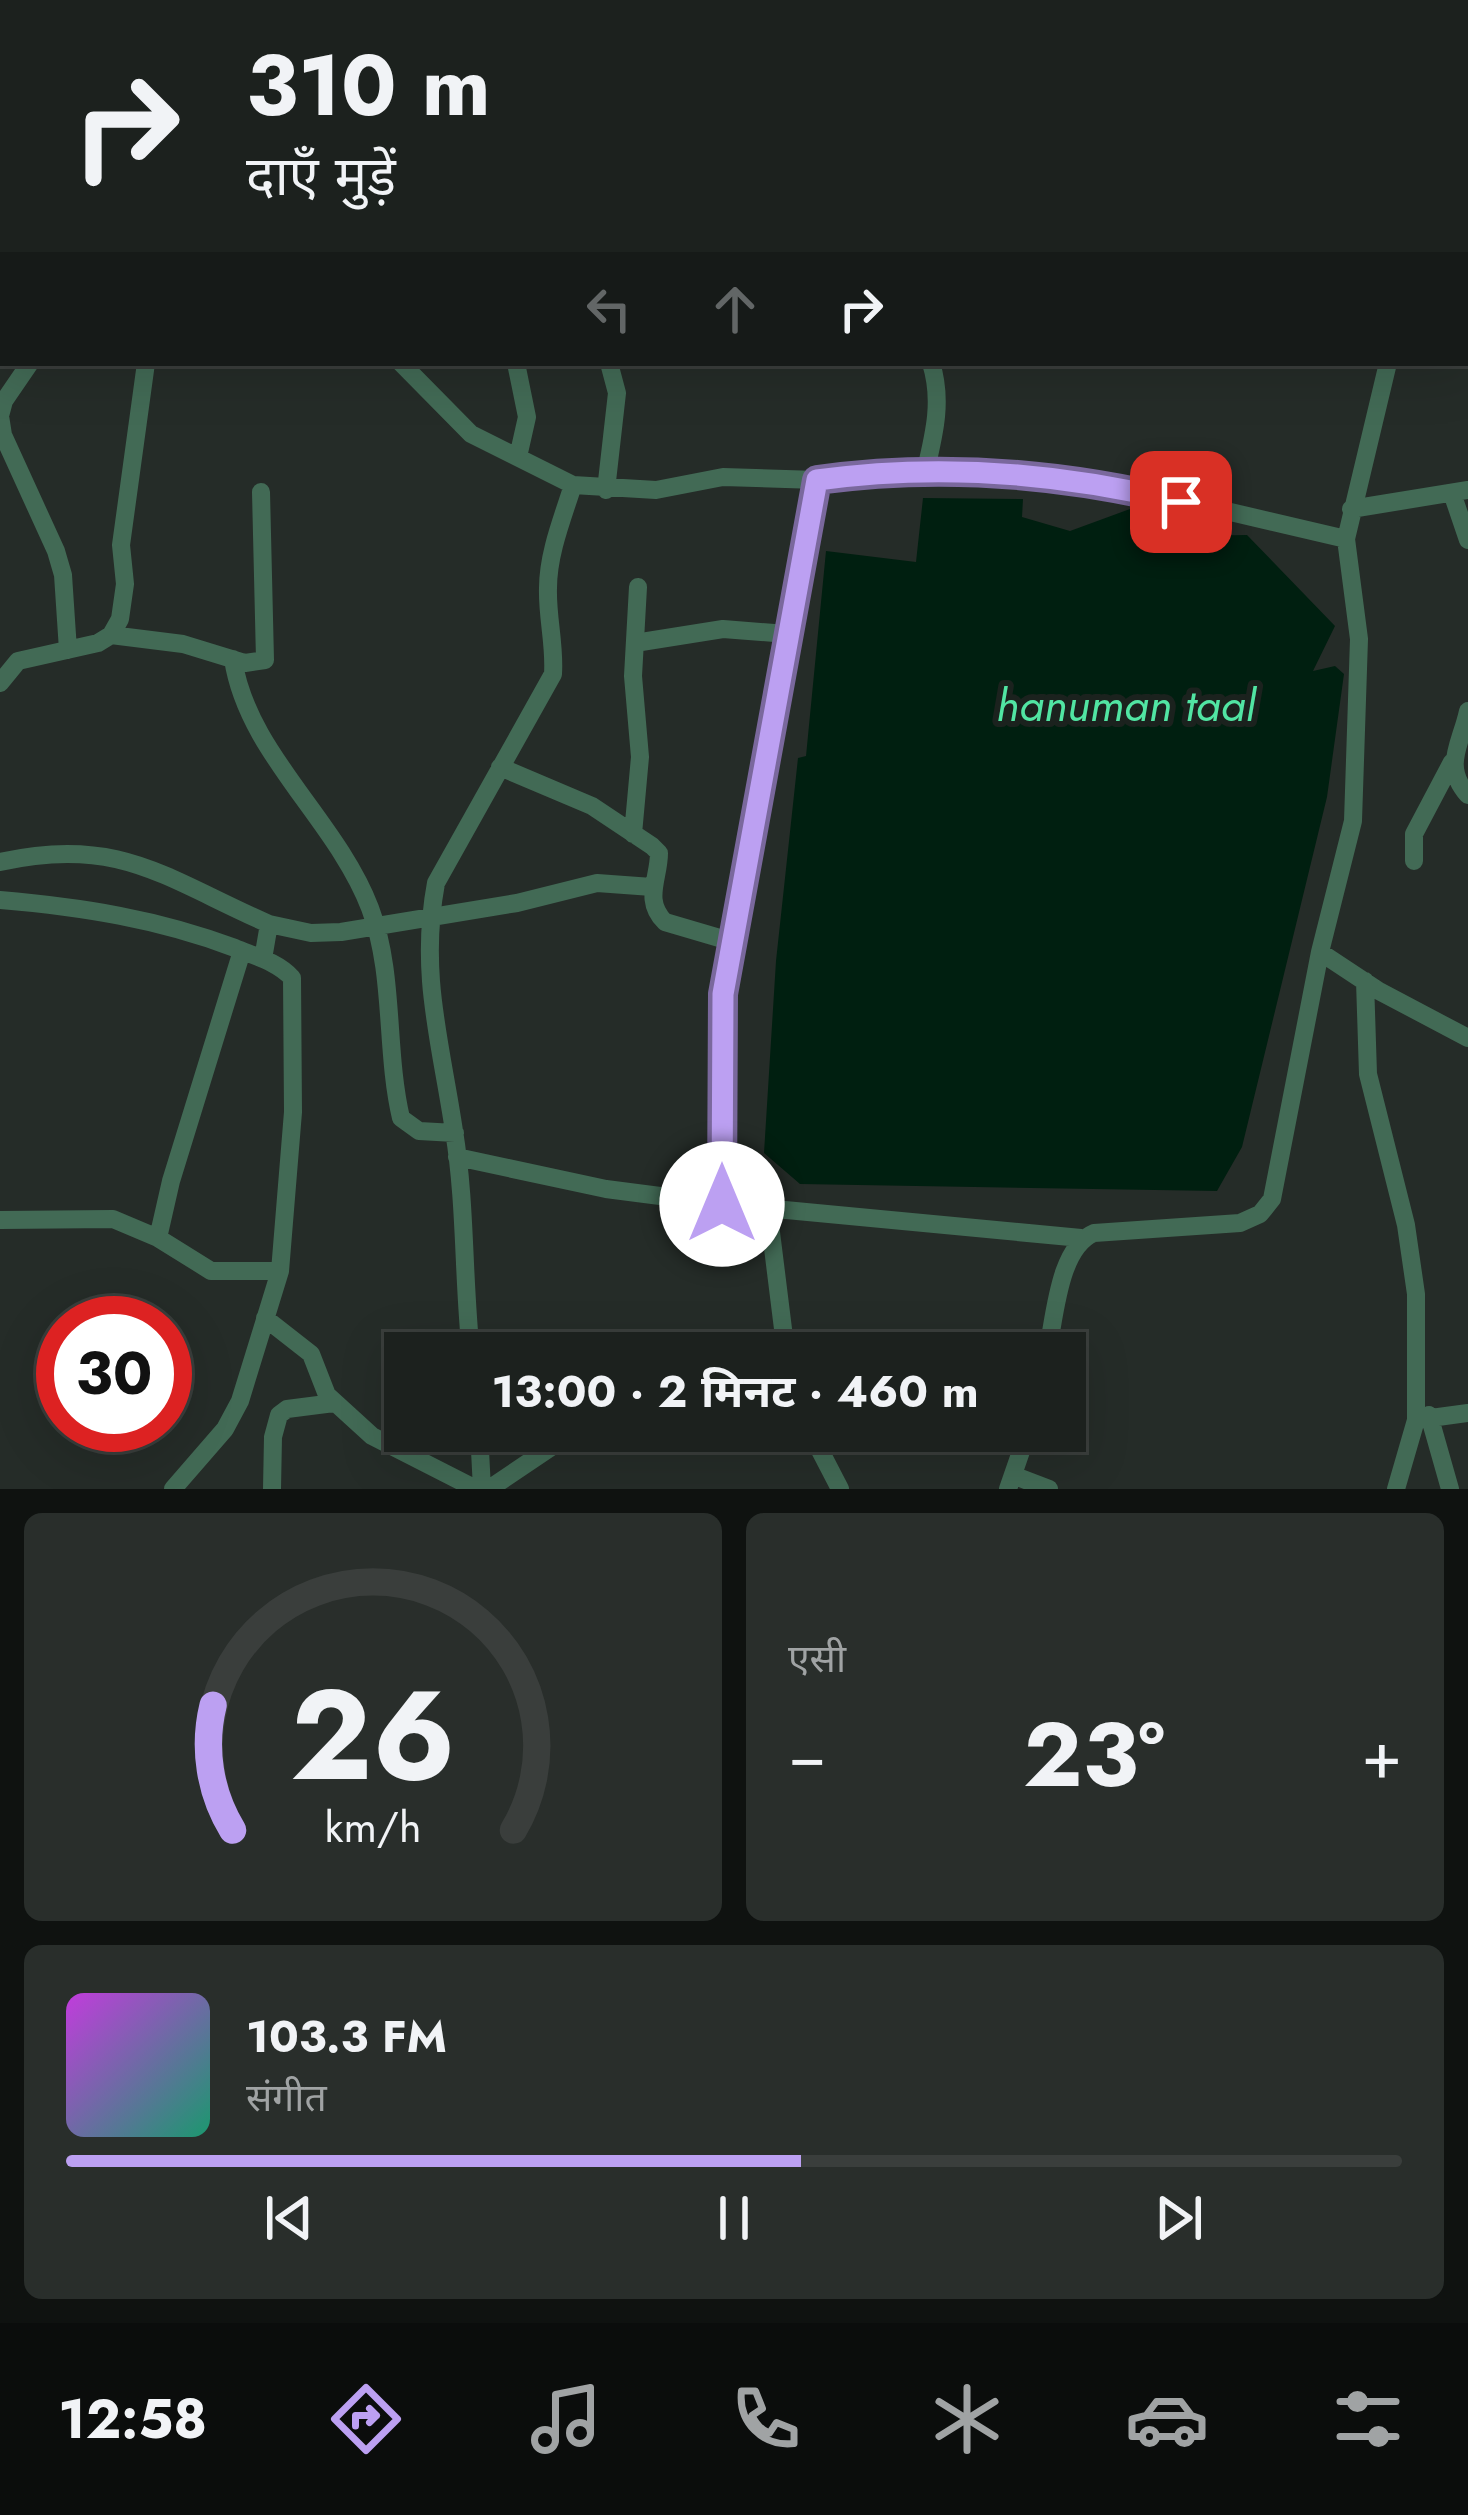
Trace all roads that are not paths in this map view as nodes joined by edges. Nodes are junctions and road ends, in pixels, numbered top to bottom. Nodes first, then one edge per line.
1 (28, 366) edge
2 (146, 366) edge
3 (404, 366) edge
4 (517, 366) edge
5 (932, 366) edge
6 (1387, 366) edge
7 (614, 367) edge
8 (0, 416) edge
9 (518, 457) junction
10 (925, 473) junction
11 (817, 480) junction
12 (573, 485) junction
13 (606, 490) junction
14 (261, 492) dead end
15 (1460, 492) edge
16 (1351, 508) junction
17 (1346, 539) junction
18 (1468, 540) edge
19 (638, 587) dead end
20 (111, 634) junction
21 (787, 634) junction
22 (635, 643) junction
23 (68, 650) junction
24 (233, 659) junction
25 (0, 683) edge
26 (1468, 711) edge
27 (1452, 762) junction
28 (500, 767) junction
29 (1468, 795) edge
30 (633, 834) junction
31 (1414, 861) dead end
32 (0, 862) edge
33 (652, 887) junction
34 (0, 900) edge
35 (430, 915) junction
36 (268, 924) junction
37 (376, 928) junction
38 (734, 942) junction
39 (242, 951) junction
40 (1320, 952) junction
41 (263, 959) junction
42 (1365, 981) junction
43 (1468, 1037) edge
44 (454, 1132) junction
45 (457, 1157) junction
46 (722, 1204) junction
47 (768, 1208) junction
48 (0, 1220) edge
49 (158, 1238) junction
50 (1081, 1238) junction
51 (280, 1271) junction
52 (266, 1318) junction
53 (470, 1332) edge
54 (783, 1332) edge
55 (1052, 1332) edge
56 (240, 1401) junction
57 (334, 1403) junction
58 (1468, 1413) edge
59 (279, 1415) junction
60 (1423, 1418) junction
61 (480, 1452) edge
62 (547, 1452) edge
63 (821, 1452) edge
64 (1021, 1452) edge
65 (1011, 1482) edge
66 (173, 1489) edge
67 (272, 1489) edge
68 (482, 1489) edge
69 (840, 1489) edge
70 (1049, 1489) edge
71 (1396, 1489) edge
72 (1450, 1489) edge

1 - 8 street
2 - 20 street
3 - 9 street
4 - 9 street
5 - 10 street
6 - 16 street
7 - 13 street
8 - 23 street
9 - 12 street
10 - 11 street
10 - 17 street
11 - 13 street
11 - 21 street
12 - 13 street
12 - 28 street
14 - 24 street
15 - 16 street
15 - 18 street
16 - 17 street
17 - 40 street
19 - 22 street
20 - 23 street
20 - 24 street
21 - 22 street
21 - 38 street
22 - 30 street
23 - 25 street
24 - 37 street
26 - 27 street
27 - 29 street
27 - 31 street
28 - 30 street
28 - 35 street
30 - 33 street
32 - 36 street
33 - 35 street
33 - 38 street
34 - 39 street
35 - 37 street
35 - 44 street
36 - 37 street
36 - 41 street
37 - 44 street
38 - 46 street
39 - 41 street
39 - 49 street
40 - 42 street
40 - 50 street
41 - 51 street
42 - 43 street
42 - 60 street
44 - 45 street
45 - 46 street
45 - 53 street
46 - 47 street
47 - 50 street
47 - 54 street
48 - 49 street
49 - 51 street
50 - 55 street
51 - 52 street
52 - 56 street
52 - 57 street
56 - 59 street
56 - 66 street
57 - 59 street
57 - 68 street
58 - 60 street
59 - 67 street
60 - 71 street
60 - 72 street
61 - 68 street
62 - 68 street
63 - 69 street
64 - 65 street
65 - 70 street

